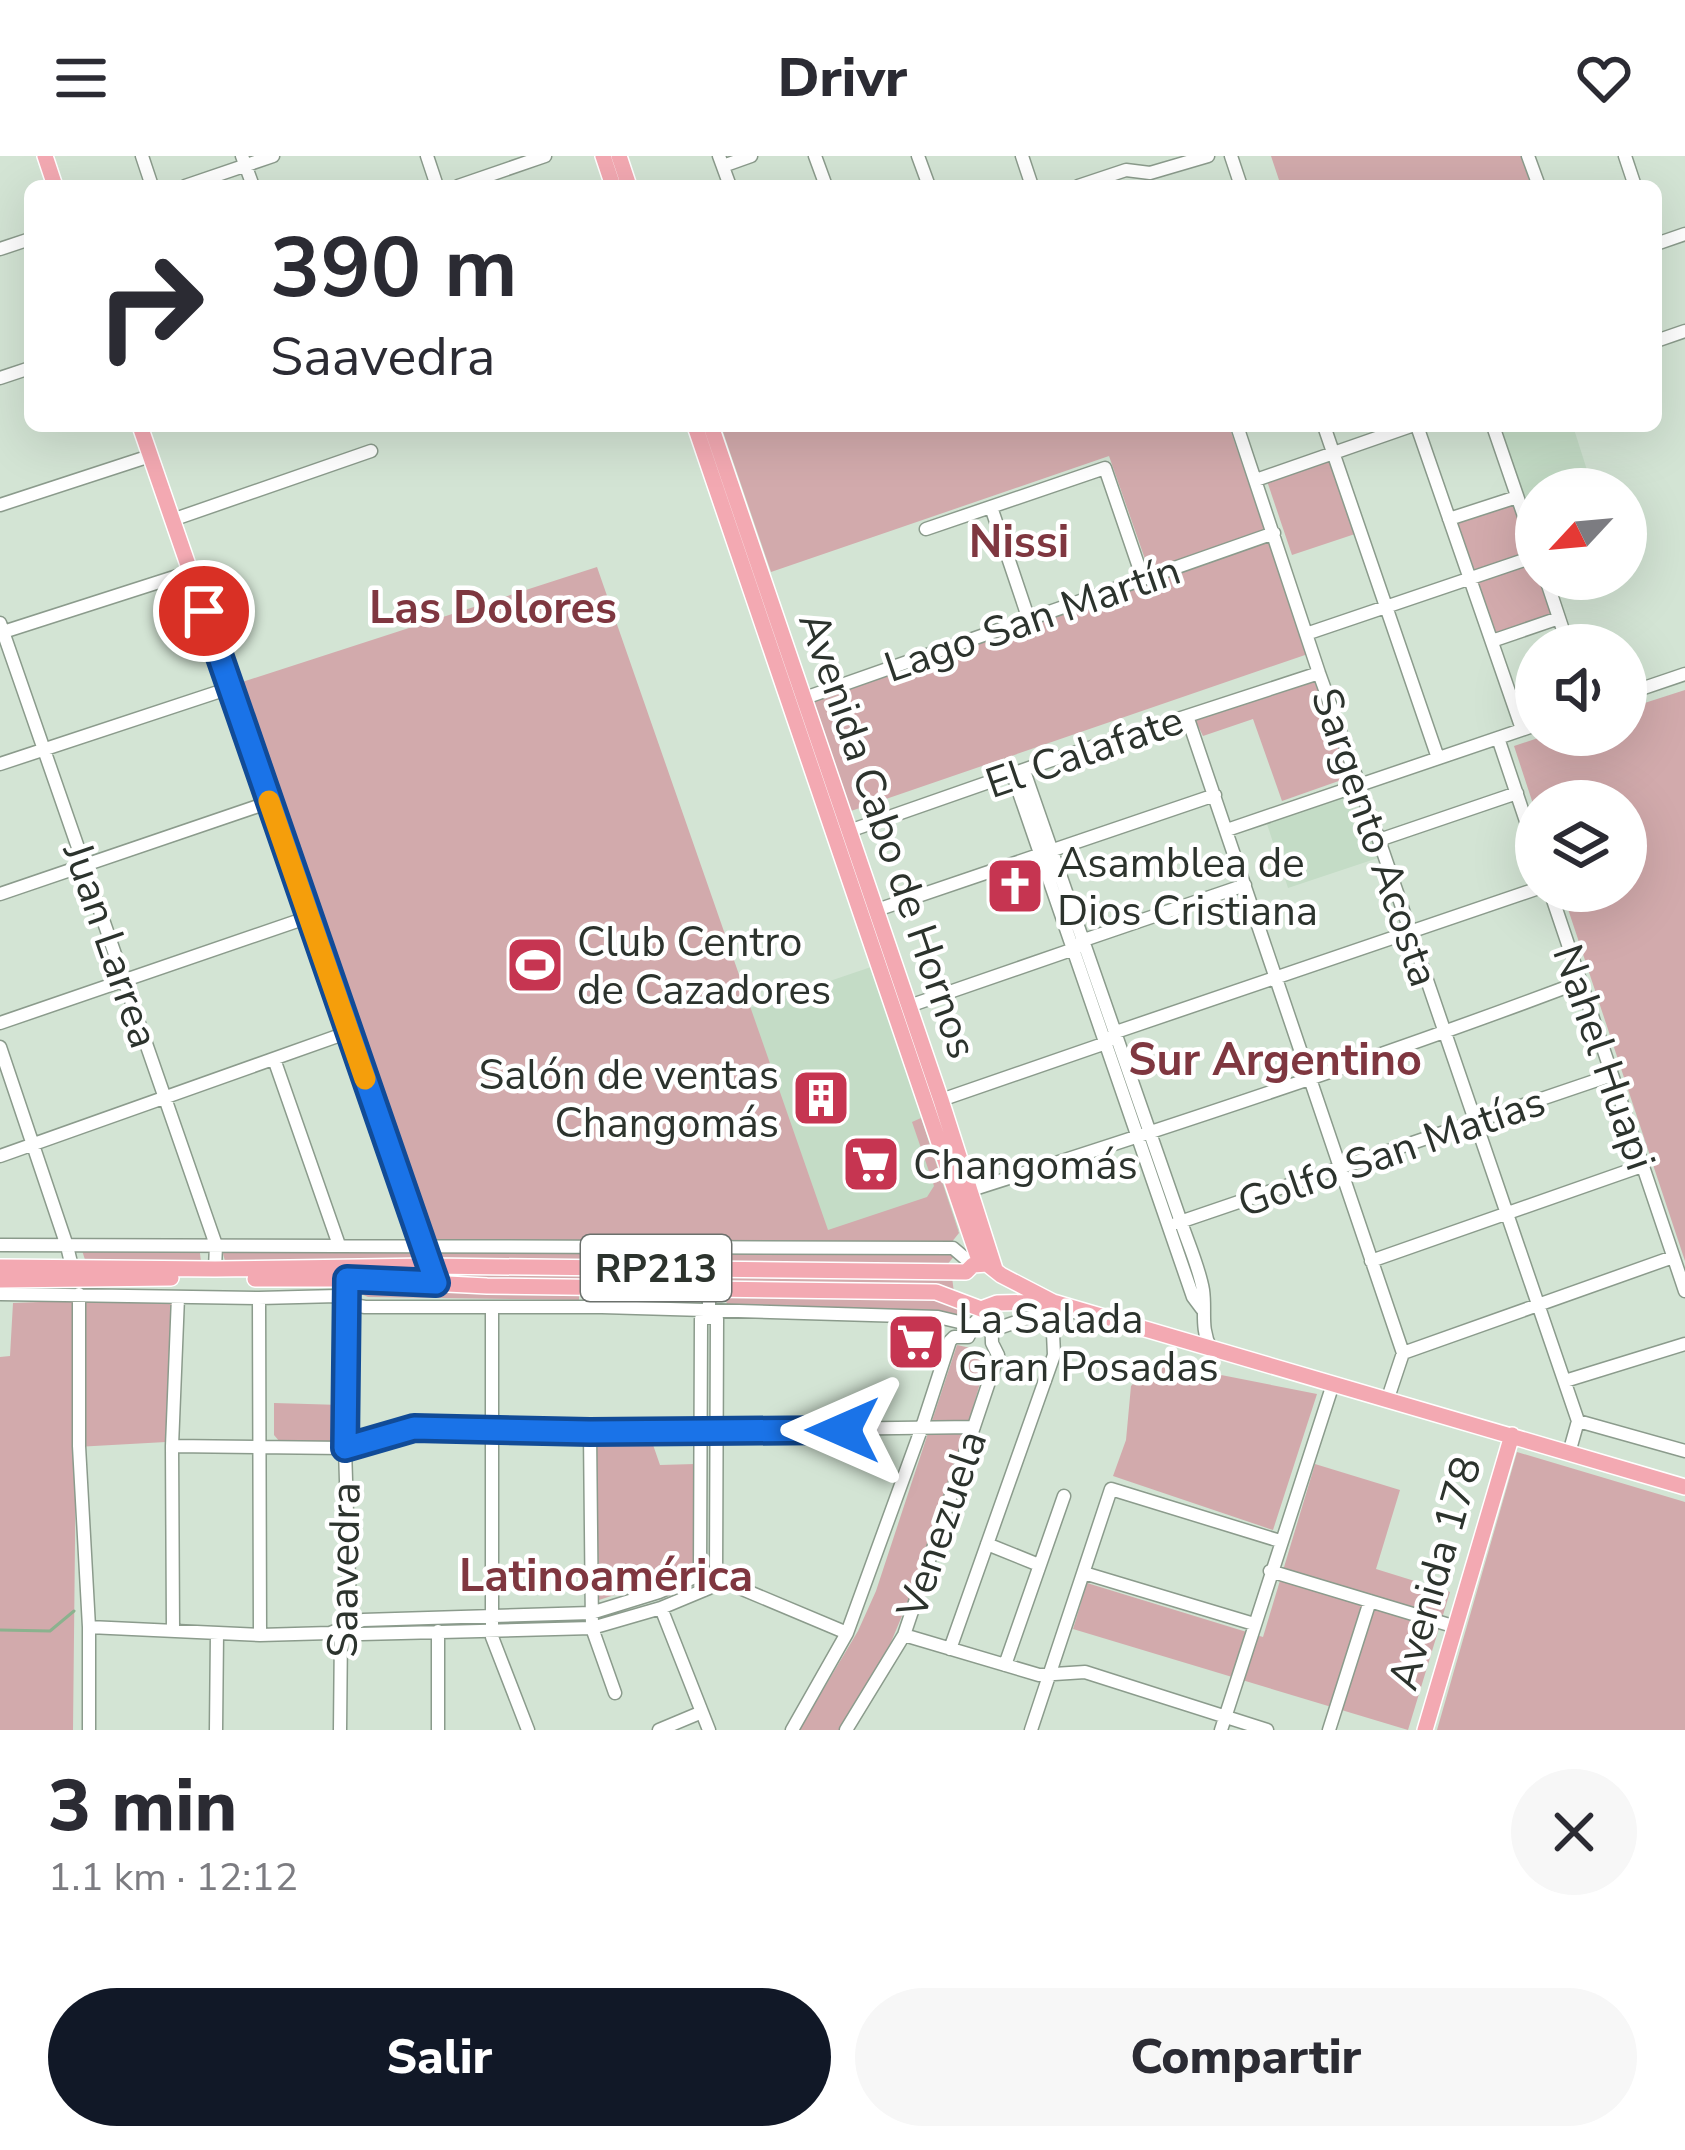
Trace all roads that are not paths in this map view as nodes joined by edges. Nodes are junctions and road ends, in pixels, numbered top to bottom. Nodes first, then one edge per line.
1 (273, 156) edge
2 (545, 156) edge
3 (752, 156) edge
4 (1208, 156) edge
5 (244, 161) edge
6 (721, 161) edge
7 (1124, 163) edge
8 (199, 180) edge
9 (475, 180) edge
10 (1090, 180) edge
11 (1152, 180) edge
12 (142, 432) edge
13 (697, 432) edge
14 (713, 432) edge
15 (1239, 432) edge
16 (1326, 432) edge
17 (1396, 432) edge
18 (1416, 432) edge
19 (1495, 432) edge
20 (371, 451) dead end
21 (1334, 453) junction
22 (150, 456) junction
23 (1256, 480) junction
24 (1515, 491) edge
25 (1515, 498) edge
26 (0, 506) edge
27 (991, 506) junction
28 (1449, 519) junction
29 (172, 520) junction
30 (926, 529) dead end
31 (1274, 533) junction
32 (1515, 562) edge
33 (190, 572) junction
34 (1143, 579) junction
35 (1470, 579) junction
36 (1553, 600) edge
37 (1387, 607) junction
38 (1559, 618) junction
39 (1028, 620) junction
40 (1561, 624) edge
41 (1, 629) edge
42 (1306, 634) junction
43 (1492, 641) junction
44 (1319, 673) junction
45 (1685, 674) edge
46 (1647, 687) edge
47 (230, 688) junction
48 (1515, 694) edge
49 (797, 701) junction
50 (1187, 716) junction
51 (1515, 732) edge
52 (1498, 738) junction
53 (45, 748) junction
54 (1438, 758) junction
55 (0, 764) edge
56 (1019, 773) junction
57 (1360, 785) junction
58 (1515, 790) edge
59 (1515, 793) edge
60 (1215, 795) junction
61 (270, 802) junction
62 (1227, 830) junction
63 (849, 832) junction
64 (1379, 840) junction
65 (1048, 852) junction
66 (83, 864) junction
67 (1245, 885) junction
68 (0, 894) edge
69 (1515, 896) edge
70 (869, 912) junction
71 (1557, 912) edge
72 (310, 917) junction
73 (1411, 932) junction
74 (1079, 945) junction
75 (1276, 977) junction
76 (124, 980) junction
77 (1580, 982) junction
78 (909, 1006) junction
79 (0, 1023) edge
80 (349, 1032) junction
81 (1444, 1033) junction
82 (1111, 1038) junction
83 (0, 1047) edge
84 (274, 1059) junction
85 (1612, 1076) junction
86 (1309, 1079) junction
87 (165, 1096) junction
88 (941, 1100) junction
89 (1475, 1124) junction
90 (1145, 1135) junction
91 (34, 1144) junction
92 (0, 1156) edge
93 (1642, 1166) junction
94 (1338, 1168) junction
95 (971, 1190) junction
96 (1505, 1213) junction
97 (1176, 1224) junction
98 (0, 1245) edge
99 (216, 1245) junction
100 (338, 1245) junction
101 (68, 1246) junction
102 (423, 1247) junction
103 (1673, 1257) junction
104 (1371, 1261) junction
105 (430, 1266) junction
106 (0, 1267) edge
107 (72, 1267) junction
108 (215, 1269) junction
109 (983, 1269) junction
110 (347, 1273) junction
111 (0, 1280) edge
112 (436, 1283) junction
113 (581, 1287) junction
114 (709, 1289) junction
115 (1685, 1291) edge
116 (0, 1294) edge
117 (80, 1294) junction
118 (178, 1297) junction
119 (260, 1298) junction
120 (961, 1301) junction
121 (348, 1304) junction
122 (1537, 1304) junction
123 (990, 1306) junction
124 (492, 1307) junction
125 (602, 1307) junction
126 (1049, 1307) junction
127 (710, 1313) junction
128 (974, 1326) junction
129 (993, 1330) junction
130 (1685, 1344) edge
131 (1210, 1349) junction
132 (1402, 1353) junction
133 (1564, 1381) junction
134 (1333, 1384) junction
135 (1388, 1398) junction
136 (1578, 1421) junction
137 (922, 1427) junction
138 (974, 1427) junction
139 (718, 1429) junction
140 (492, 1430) junction
141 (700, 1430) junction
142 (590, 1432) junction
143 (1512, 1436) junction
144 (259, 1445) junction
145 (172, 1446) junction
146 (345, 1448) junction
147 (1685, 1451) edge
148 (1570, 1453) junction
149 (1685, 1487) edge
150 (1064, 1496) dead end
151 (1280, 1541) junction
152 (987, 1544) junction
153 (1040, 1565) junction
154 (1270, 1571) junction
155 (1084, 1573) junction
156 (700, 1574) junction
157 (716, 1578) junction
158 (1370, 1601) junction
159 (661, 1609) junction
160 (591, 1620) junction
161 (491, 1623) junction
162 (1254, 1624) junction
163 (89, 1627) junction
164 (1456, 1627) junction
165 (173, 1629) junction
166 (341, 1630) junction
167 (438, 1631) junction
168 (217, 1634) junction
169 (847, 1634) junction
170 (260, 1635) junction
171 (904, 1635) junction
172 (950, 1648) junction
173 (1005, 1665) junction
174 (1051, 1676) junction
175 (615, 1693) dead end
176 (702, 1712) junction
177 (1223, 1723) edge
178 (89, 1730) edge
179 (216, 1730) edge
180 (340, 1730) edge
181 (438, 1730) edge
182 (528, 1730) edge
183 (659, 1730) edge
184 (709, 1730) edge
185 (792, 1730) edge
186 (846, 1730) edge
187 (1031, 1730) edge
188 (1267, 1730) edge
189 (1329, 1730) edge
190 (1425, 1730) edge

1 - 5 street
2 - 9 street
3 - 6 street
4 - 11 street
5 - 8 street
7 - 10 street
7 - 11 street
12 - 22 main road
13 - 49 main road, Avenida Cabo de Hornos
14 - 49 main road, Avenida Cabo de Hornos
15 - 23 street, Sargento Acosta
16 - 21 street
17 - 21 street
18 - 28 street
19 - 24 street
20 - 29 street
21 - 23 street
21 - 37 street
22 - 26 street
22 - 29 main road
23 - 31 street, Sargento Acosta
25 - 28 street
27 - 30 street
27 - 34 street
27 - 39 street
28 - 35 street
29 - 33 main road
31 - 34 street, Lago San Martín
31 - 42 street, Sargento Acosta
32 - 35 street
33 - 41 street
33 - 47 main road
34 - 39 street, Lago San Martín
35 - 37 street
35 - 43 street
36 - 38 street
37 - 42 street
37 - 54 street
38 - 40 street
38 - 43 street
39 - 49 street, Lago San Martín
41 - 53 street, Juan Larrea
42 - 44 street, Sargento Acosta
43 - 48 street
44 - 50 street, El Calafate
44 - 57 street, Sargento Acosta
45 - 46 street
47 - 53 street
47 - 61 main road
49 - 63 main road, Avenida Cabo de Hornos
49 - 70 main road, Avenida Cabo de Hornos
50 - 56 street, El Calafate
50 - 60 street
51 - 52 street
52 - 54 street
52 - 58 street
53 - 55 street
53 - 66 street, Juan Larrea
54 - 57 street
56 - 63 street, El Calafate
56 - 65 street
57 - 62 street
57 - 64 street, Sargento Acosta
59 - 64 street
60 - 62 street
60 - 65 street
61 - 66 street
61 - 72 main road
62 - 67 street
63 - 70 main road, Avenida Cabo de Hornos
64 - 73 street, Sargento Acosta
65 - 70 street
65 - 74 street
66 - 68 street
66 - 76 street, Juan Larrea
67 - 74 street
67 - 75 street
69 - 73 street
70 - 78 main road, Avenida Cabo de Hornos
70 - 109 main road, Avenida Cabo de Hornos
71 - 77 street, Nahel Huapi
72 - 76 street
72 - 80 main road
73 - 75 street
73 - 81 street, Sargento Acosta
74 - 78 street
74 - 82 street
75 - 82 street
75 - 86 street
76 - 79 street
76 - 87 street, Juan Larrea
77 - 81 street
77 - 85 street, Nahel Huapi
78 - 88 main road, Avenida Cabo de Hornos
80 - 84 street
80 - 102 main road
81 - 86 street
81 - 89 street, Sargento Acosta
82 - 88 street
82 - 90 street
83 - 91 street
84 - 87 street
84 - 100 street
85 - 89 street, Golfo San Matías
85 - 93 street, Nahel Huapi
86 - 90 street
86 - 94 street
87 - 91 street
87 - 99 street, Juan Larrea
88 - 95 main road, Avenida Cabo de Hornos
89 - 94 street, Golfo San Matías
89 - 96 street, Sargento Acosta
90 - 95 street
90 - 97 street
91 - 92 street
91 - 101 street
93 - 96 street
93 - 103 street, Nahel Huapi
94 - 97 street, Golfo San Matías
94 - 104 street
95 - 109 main road, Avenida Cabo de Hornos
96 - 104 street
96 - 122 street, Sargento Acosta
97 - 131 street
98 - 101 street
99 - 100 street
99 - 101 street
99 - 108 street, Juan Larrea
100 - 102 street
101 - 107 street
102 - 105 main road
102 - 109 street
103 - 115 street, Nahel Huapi
103 - 122 street
104 - 132 street
105 - 109 main road, RP213
105 - 110 main road, RP213
105 - 112 main road
106 - 107 main road, RP213
107 - 108 main road, RP213
108 - 110 main road, RP213
109 - 120 main road
109 - 123 main road
109 - 126 main road, RP213
110 - 111 main road, RP213
110 - 112 main road, RP213
110 - 121 street, Saavedra
112 - 113 main road, RP213
113 - 114 main road, RP213
113 - 125 street
114 - 120 main road, RP213
114 - 127 street
116 - 117 street
117 - 118 street
117 - 163 street
118 - 119 street
118 - 145 street
119 - 121 street
119 - 144 street
120 - 123 main road, RP213
121 - 124 street
121 - 146 street, Saavedra
122 - 132 street
122 - 133 street, Sargento Acosta
123 - 126 main road, RP213
123 - 128 street, Venezuela
123 - 129 street, Venezuela
124 - 125 street
124 - 140 street
125 - 127 street
126 - 129 street
126 - 131 main road, RP213
126 - 152 street
127 - 128 street
127 - 139 street
127 - 141 street
128 - 129 street
128 - 137 street, Venezuela
129 - 138 street, Venezuela
130 - 133 street
131 - 134 main road, RP213
132 - 135 street
133 - 136 street, Sargento Acosta
134 - 135 main road, RP213
134 - 151 street
135 - 143 main road, RP213
136 - 147 street
136 - 148 street
137 - 138 street
137 - 139 street
137 - 169 street, Venezuela
138 - 171 street, Venezuela
139 - 141 street
139 - 157 street
140 - 142 street
140 - 146 street
140 - 161 street
141 - 142 street
141 - 156 street
142 - 160 street
143 - 148 main road, RP213
143 - 164 main road, Avenida 178
144 - 145 street
144 - 146 street
144 - 170 street
145 - 165 street
146 - 166 street, Saavedra
148 - 149 main road, RP213
150 - 153 street
151 - 154 street
151 - 155 street
152 - 153 street
152 - 172 street
153 - 173 street
154 - 158 street
154 - 162 street
155 - 162 street
155 - 174 street
156 - 157 street
156 - 160 street
157 - 159 street
157 - 169 street
158 - 164 street
158 - 189 street
159 - 160 street
159 - 176 street
160 - 161 street
160 - 175 street
161 - 166 street
161 - 167 street
161 - 182 street
162 - 177 street
163 - 165 street
163 - 178 street
164 - 190 main road, Avenida 178
165 - 168 street
166 - 167 street
166 - 170 street
166 - 180 street, Saavedra
167 - 181 street
168 - 170 street
168 - 179 street
169 - 185 street, Venezuela
171 - 172 street
171 - 186 street, Venezuela
172 - 173 street
173 - 174 street
174 - 177 street
174 - 187 street
176 - 183 street
176 - 184 street
177 - 188 street

